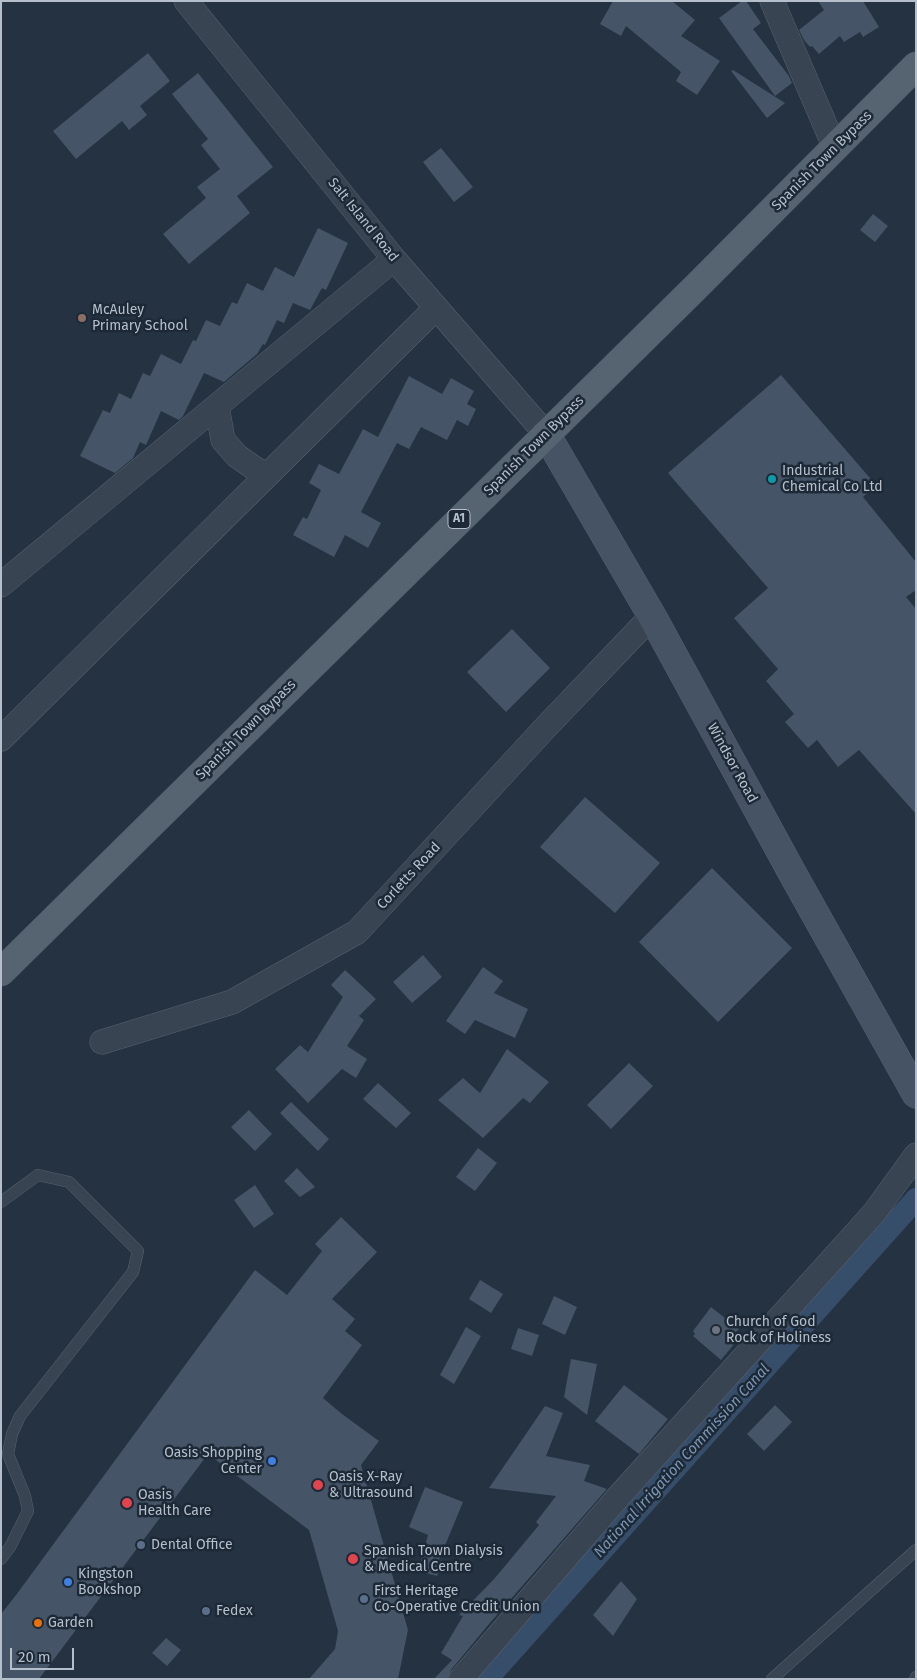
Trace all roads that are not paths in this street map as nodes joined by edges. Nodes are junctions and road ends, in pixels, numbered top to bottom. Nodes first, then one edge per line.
1 (186, 1) edge
2 (772, 1) edge
3 (916, 66) edge
4 (835, 148) junction
5 (394, 259) junction
6 (436, 308) junction
7 (217, 406) junction
8 (546, 434) junction
9 (268, 474) junction
10 (1, 585) edge
11 (652, 616) junction
12 (1, 739) edge
13 (1, 972) edge
14 (102, 1042) dead end
15 (916, 1094) edge
16 (916, 1155) edge
17 (1, 1202) edge
18 (916, 1550) edge
19 (1, 1559) edge
20 (461, 1679) edge
21 (772, 1679) edge

1 - 5 street, Salt Island Road
2 - 4 street
3 - 4 main road, Spanish Town Bypass / A1
4 - 8 main road, Spanish Town Bypass / A1
5 - 6 street, Salt Island Road
5 - 7 street
6 - 8 street, Salt Island Road
6 - 9 street
7 - 9 street
7 - 10 street
8 - 11 main road, Windsor Road
8 - 13 main road, Spanish Town Bypass / A1
9 - 12 street
11 - 14 street, Corletts Road
11 - 15 main road, Windsor Road
16 - 20 street
17 - 19 lane
18 - 21 lane

